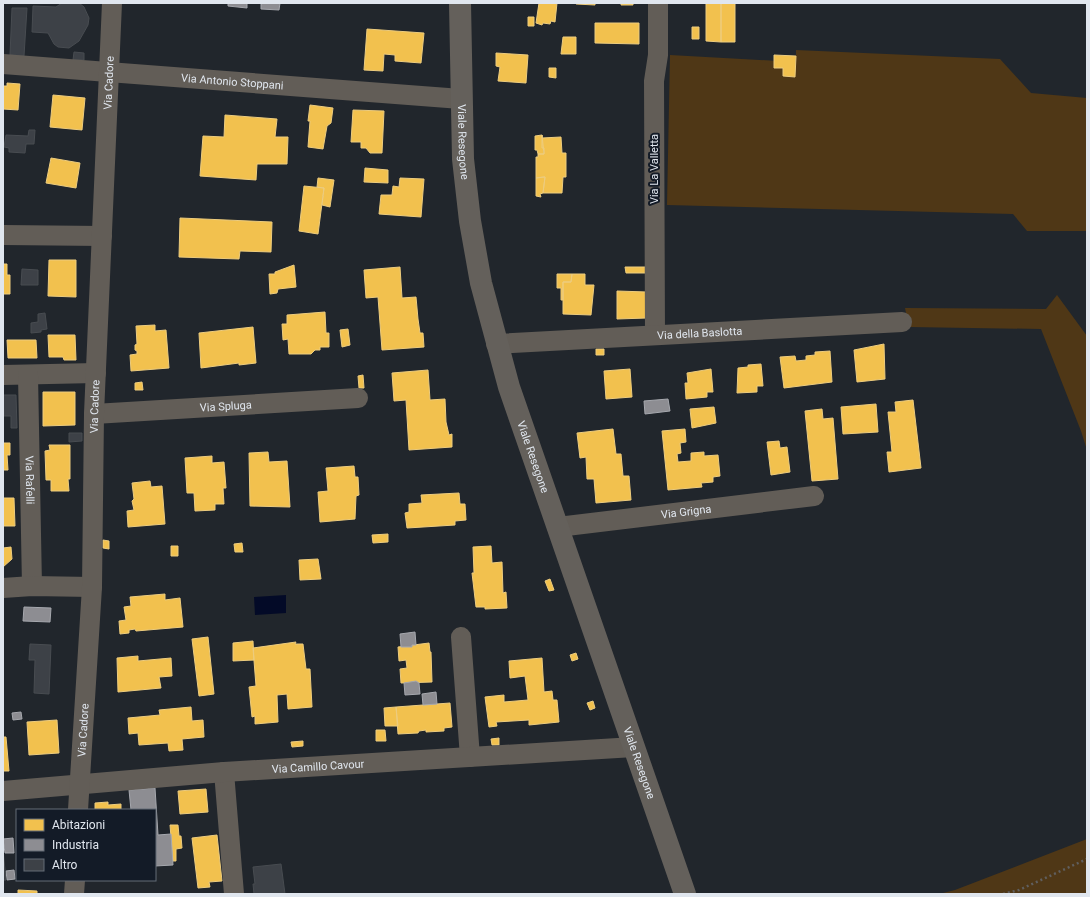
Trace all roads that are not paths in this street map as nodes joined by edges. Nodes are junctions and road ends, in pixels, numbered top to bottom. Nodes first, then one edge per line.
1 (112, 3) edge
2 (460, 3) edge
3 (658, 3) edge
4 (3, 64) edge
5 (109, 72) junction
6 (461, 99) junction
7 (3, 235) edge
8 (102, 236) junction
9 (902, 322) dead end
10 (655, 335) junction
11 (496, 344) junction
12 (96, 373) junction
13 (3, 375) edge
14 (28, 375) junction
15 (358, 398) dead end
16 (94, 414) junction
17 (814, 496) dead end
18 (558, 527) junction
19 (32, 586) junction
20 (92, 587) junction
21 (3, 588) edge
22 (461, 637) dead end
23 (634, 747) junction
24 (470, 757) junction
25 (224, 772) junction
26 (79, 784) junction
27 (3, 791) edge
28 (78, 809) edge
29 (75, 881) edge
30 (74, 894) edge
31 (234, 894) edge
32 (686, 894) edge

1 - 5 street, Via Cadore
2 - 6 street, Viale Resegone
3 - 10 street, Via La Valletta
4 - 5 street, Via Antonio Stoppani
5 - 6 street, Via Antonio Stoppani
5 - 8 street, Via Cadore
6 - 11 street, Viale Resegone
7 - 8 street
8 - 12 street, Via Cadore
9 - 10 street, Via della Baslotta
10 - 11 street, Via della Baslotta
11 - 18 street, Viale Resegone
12 - 14 street
12 - 16 street, Via Cadore
13 - 14 street
14 - 19 street, Via Rafelli
15 - 16 street, Via Spluga
16 - 20 street, Via Cadore
17 - 18 street, Via Grigna
18 - 23 street, Viale Resegone
19 - 20 street
19 - 21 street
20 - 26 street, Via Cadore
22 - 24 street
23 - 24 street, Via Camillo Cavour
23 - 32 street, Viale Resegone
24 - 25 street, Via Camillo Cavour
25 - 26 street, Via Camillo Cavour
25 - 31 street
26 - 27 street, Via Camillo Cavour
26 - 28 street, Via Cadore
29 - 30 street

